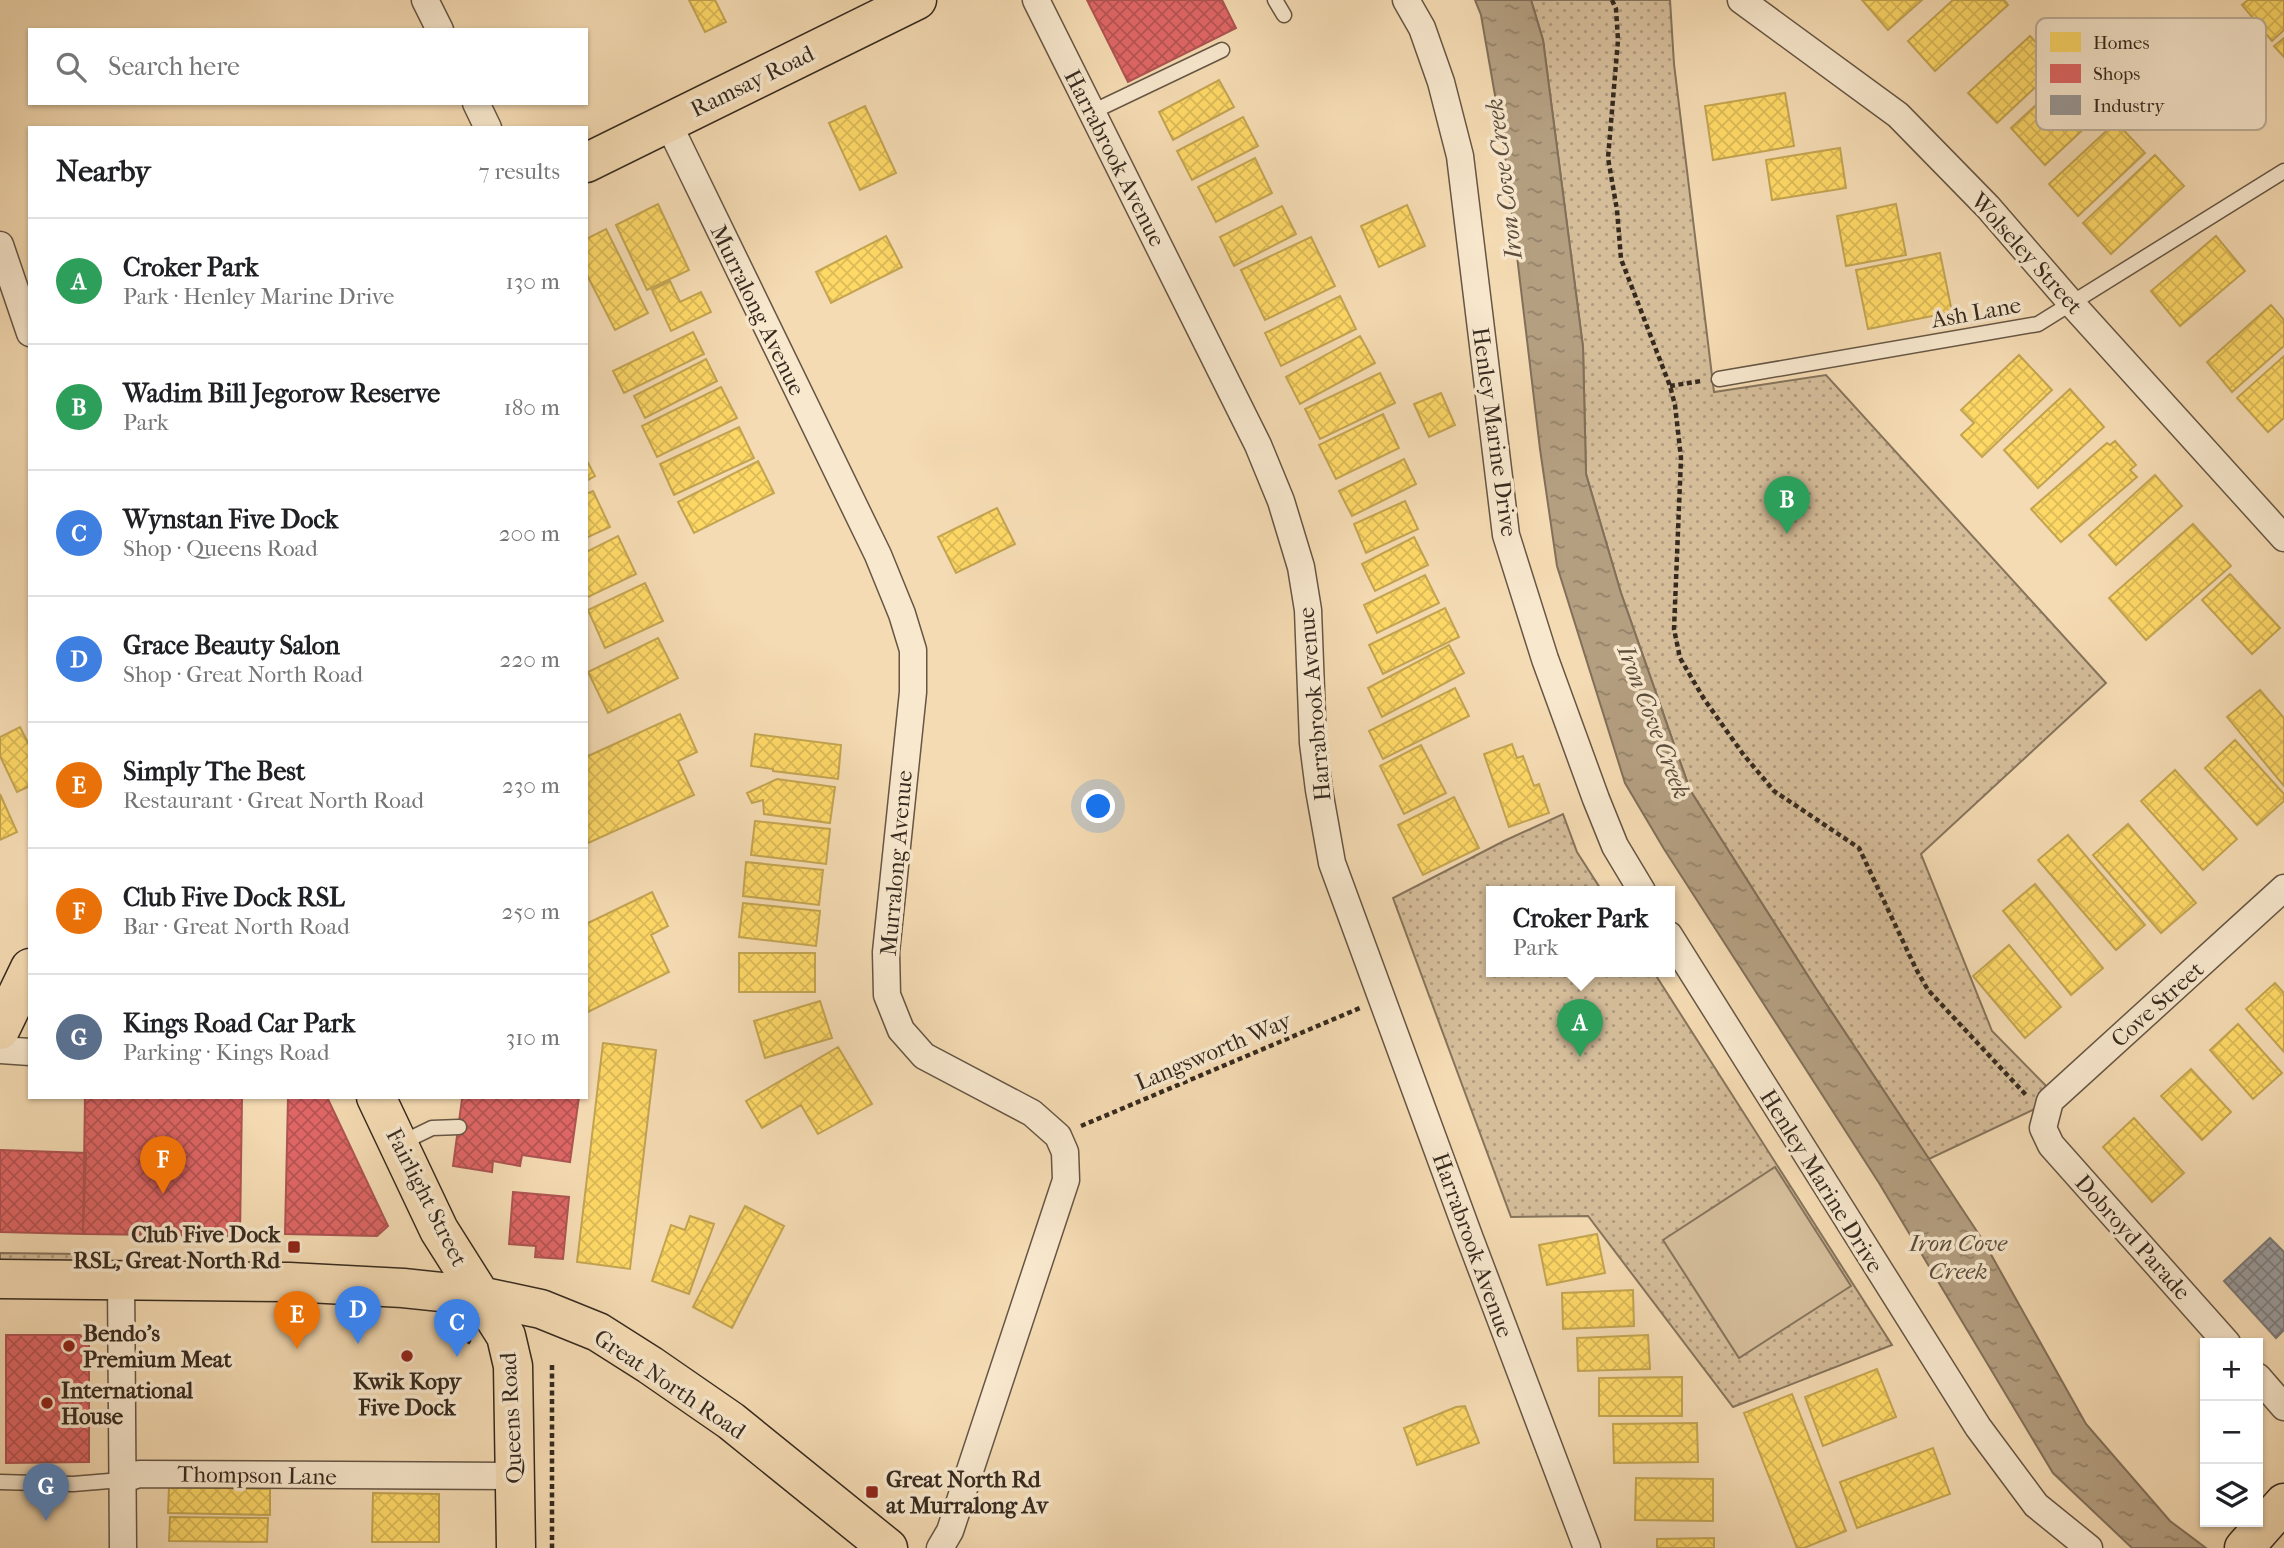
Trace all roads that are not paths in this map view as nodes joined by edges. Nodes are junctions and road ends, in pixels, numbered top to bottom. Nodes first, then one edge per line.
1 (425, 0) edge
2 (917, 0) edge
3 (1036, 0) edge
4 (1275, 0) edge
5 (1406, 0) edge
6 (1741, 0) edge
7 (1284, 15) dead end
8 (439, 28) edge
9 (1222, 50) dead end
10 (477, 105) edge
11 (1092, 111) junction
12 (668, 122) junction
13 (487, 126) edge
14 (588, 162) edge
15 (2284, 171) edge
16 (0, 245) edge
17 (2072, 304) junction
18 (28, 327) edge
19 (1720, 379) road end
20 (2284, 538) edge
21 (1639, 886) edge
22 (2284, 888) edge
23 (1675, 945) edge
24 (28, 972) edge
25 (1, 1029) edge
26 (28, 1050) edge
27 (377, 1099) edge
28 (2045, 1120) joint
29 (459, 1127) dead end
30 (398, 1144) junction
31 (0, 1279) edge
32 (121, 1280) junction
33 (480, 1296) junction
34 (2223, 1338) edge
35 (2263, 1383) edge
36 (2284, 1407) edge
37 (516, 1476) junction
38 (121, 1480) junction
39 (0, 1482) edge
40 (2278, 1510) edge
41 (122, 1548) edge
42 (516, 1548) edge
43 (888, 1548) edge
44 (940, 1548) edge
45 (1587, 1548) edge
46 (2089, 1548) edge
47 (2244, 1548) edge

1 - 8 street
2 - 12 main road, Ramsay Road
3 - 11 street, Harrabrook Avenue
4 - 7 lane
5 - 21 street, Henley Marine Drive
6 - 17 street, Wolseley Street
9 - 11 lane
10 - 13 street
11 - 45 street, Harrabrook Avenue
12 - 14 main road, Ramsay Road
12 - 44 street, Murralong Avenue
15 - 17 lane, Ash Lane
16 - 18 street
17 - 19 lane, Ash Lane
17 - 20 street, Wolseley Street
22 - 28 street, Cove Street
23 - 46 street, Henley Marine Drive
24 - 25 main road
25 - 26 street
27 - 30 main road, Fairlight Street
28 - 34 street, Dobroyd Parade
29 - 30 lane
30 - 33 main road, Fairlight Street
31 - 32 main road, Great North Road
32 - 33 main road, Great North Road
32 - 38 street
33 - 37 main road, Queens Road
33 - 43 main road, Great North Road
35 - 36 street
37 - 38 street, Thompson Lane
37 - 42 main road, Queens Road
38 - 39 lane, Thompson Lane
38 - 41 street
40 - 47 main road

